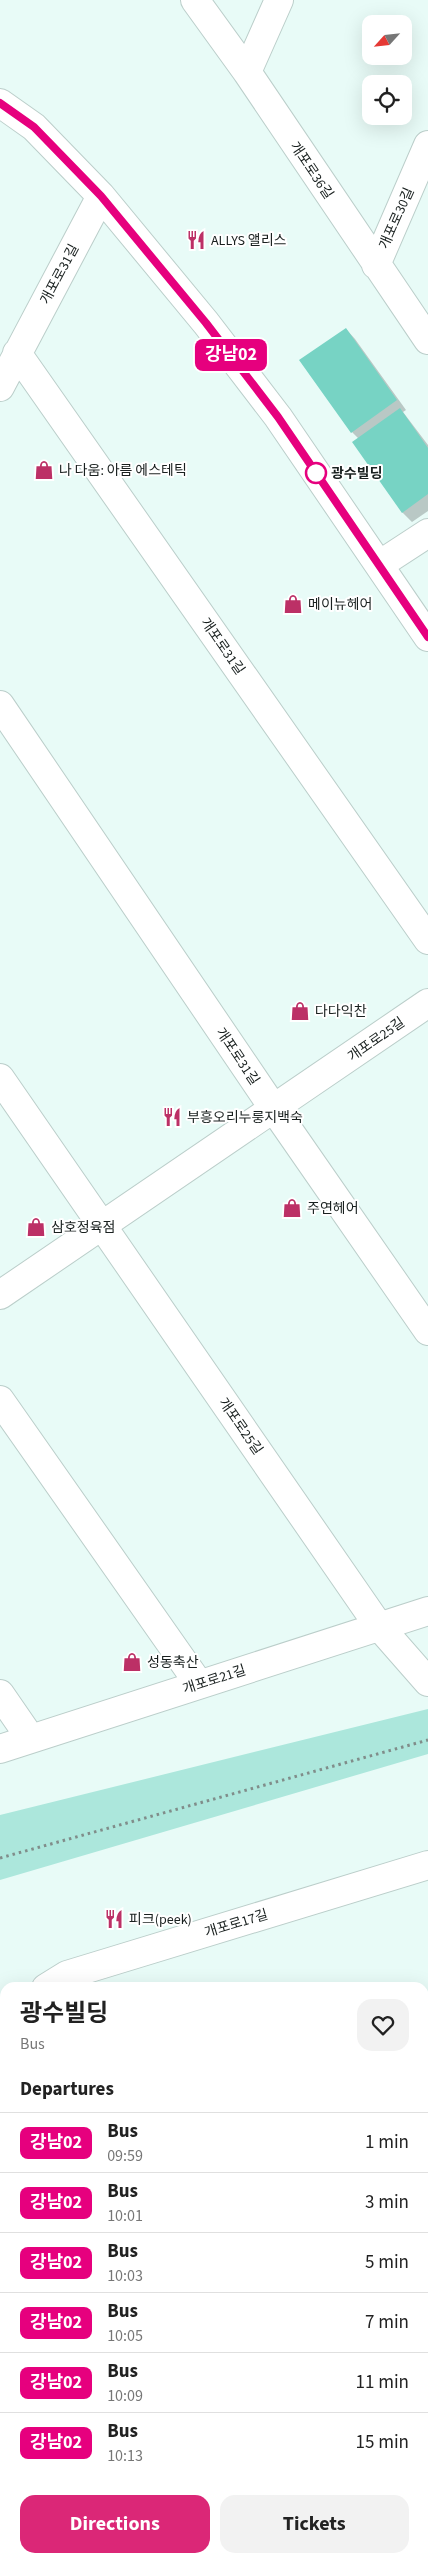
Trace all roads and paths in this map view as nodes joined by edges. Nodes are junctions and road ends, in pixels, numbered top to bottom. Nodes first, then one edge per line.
1 (195, 0) edge
2 (280, 0) edge
3 (247, 72) junction
4 (0, 102) edge
5 (428, 145) edge
6 (101, 196) junction
7 (376, 265) junction
8 (428, 340) edge
9 (17, 353) junction
10 (0, 387) edge
11 (428, 533) edge
12 (379, 565) junction
13 (428, 637) edge
14 (0, 705) edge
15 (428, 940) edge
16 (428, 1003) edge
17 (0, 1078) edge
18 (274, 1109) junction
19 (103, 1226) junction
20 (0, 1295) edge
21 (428, 1331) edge
22 (0, 1400) edge
23 (428, 1611) edge
24 (378, 1625) junction
25 (428, 1682) edge
26 (199, 1684) junction
27 (0, 1694) edge
28 (31, 1739) junction
29 (428, 1740) edge
30 (0, 1749) edge
31 (0, 1858) edge
32 (428, 1865) edge
33 (56, 1982) edge

1 - 3 street, 개포로36길
2 - 3 street
3 - 7 street, 개포로36길
4 - 6 street
5 - 7 street, 개포로30길
6 - 9 street, 개포로31길
6 - 12 street
7 - 8 street, 개포로36길
9 - 10 street, 개포로31길
9 - 15 street, 개포로31길
11 - 12 street
12 - 13 street
14 - 18 street, 개포로31길
16 - 18 street, 개포로25길
17 - 19 street
18 - 19 street, 개포로25길
18 - 21 street
19 - 20 street, 개포로25길
19 - 24 street, 개포로25길
22 - 26 street
23 - 24 street, 개포로21길
24 - 25 street, 개포로25길
24 - 26 street, 개포로21길
26 - 28 street, 개포로21길
27 - 28 street
28 - 30 street, 개포로21길
29 - 31 path
32 - 33 street, 개포로17길

